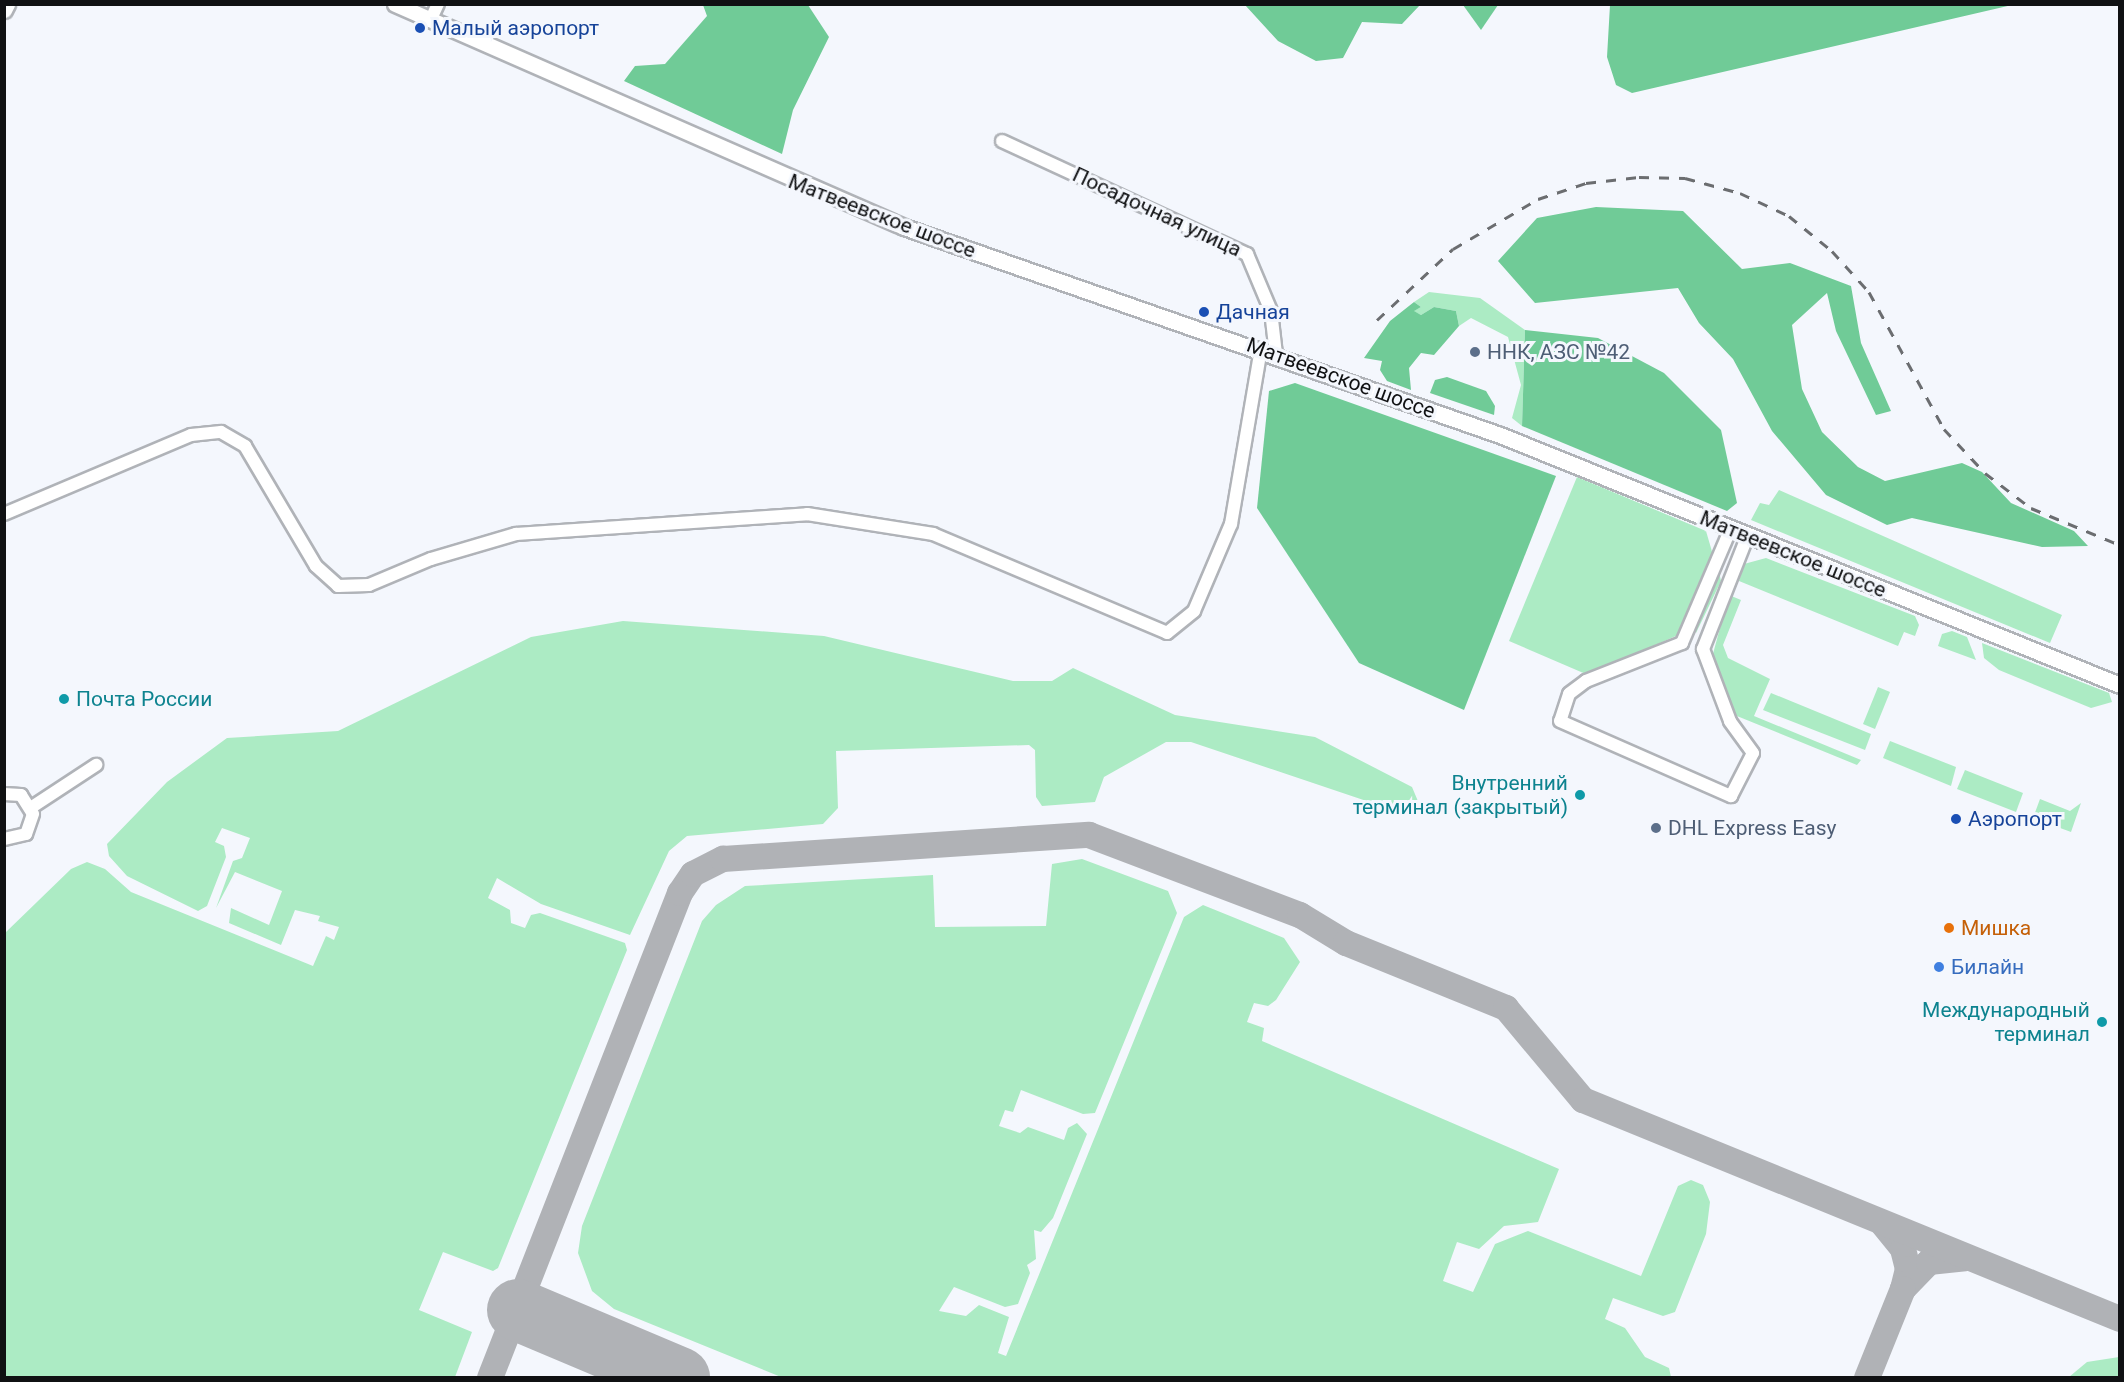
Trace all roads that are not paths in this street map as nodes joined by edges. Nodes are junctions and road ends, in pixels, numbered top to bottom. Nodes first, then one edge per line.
1 (7, 4) edge
2 (395, 4) edge
3 (438, 4) edge
4 (4, 10) edge
5 (430, 21) junction
6 (1002, 141) dead end
7 (1261, 349) junction
8 (1276, 354) junction
9 (4, 514) edge
10 (1731, 528) junction
11 (1748, 535) junction
12 (2120, 685) edge
13 (96, 765) dead end
14 (5, 793) edge
15 (32, 807) junction
16 (4, 839) edge

1 - 4 main road
2 - 5 main road, Матвеевское шоссе
3 - 5 street
5 - 7 main road, Матвеевское шоссе
6 - 8 street, Посадочная улица
7 - 8 main road, Матвеевское шоссе
7 - 9 street
8 - 10 main road, Матвеевское шоссе
10 - 11 main road, Матвеевское шоссе
10 - 11 street
11 - 12 main road, Матвеевское шоссе
13 - 15 street
14 - 15 street
15 - 16 street

